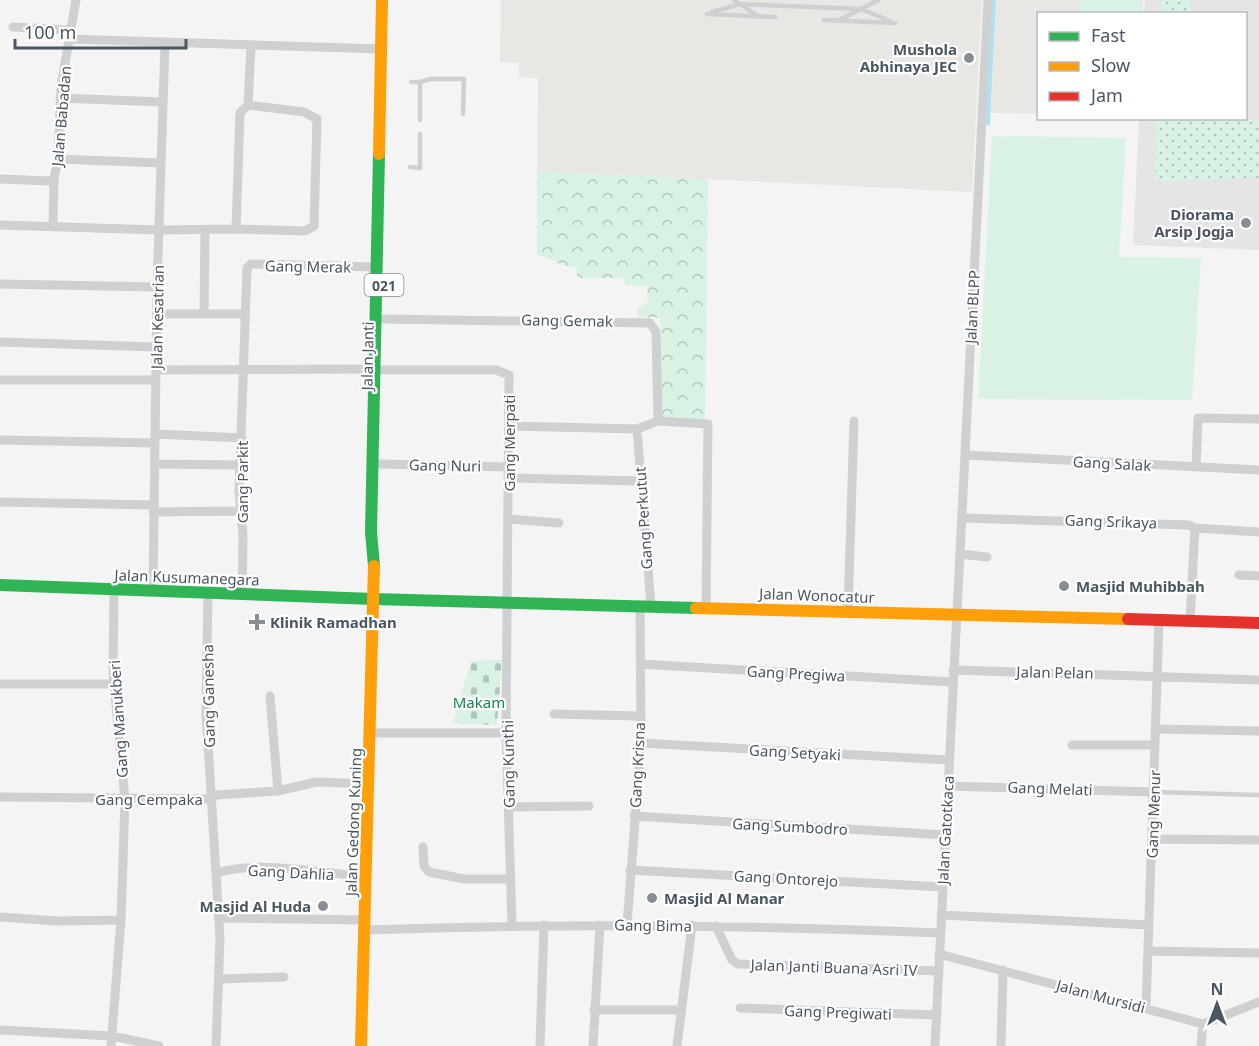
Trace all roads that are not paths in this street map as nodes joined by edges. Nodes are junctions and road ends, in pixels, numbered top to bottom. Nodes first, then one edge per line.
1 (76, 0) edge
2 (382, 0) edge
3 (389, 0) edge
4 (734, 0) edge
5 (878, 0) edge
6 (988, 0) edge
7 (740, 4) junction
8 (861, 9) junction
9 (758, 16) junction
10 (775, 17) dead end
11 (824, 20) dead end
12 (838, 20) junction
13 (13, 27) dead end
14 (69, 35) junction
15 (165, 44) junction
16 (251, 47) junction
17 (381, 49) junction
18 (411, 82) dead end
19 (420, 82) junction
20 (60, 98) junction
21 (163, 102) junction
22 (248, 105) junction
23 (463, 114) dead end
24 (420, 120) dead end
25 (420, 134) dead end
26 (58, 159) junction
27 (161, 164) junction
28 (410, 167) dead end
29 (0, 179) edge
30 (54, 179) junction
31 (0, 225) edge
32 (53, 227) junction
33 (236, 229) junction
34 (159, 230) junction
35 (205, 230) junction
36 (378, 267) junction
37 (246, 275) joint
38 (0, 284) edge
39 (157, 287) junction
40 (157, 314) junction
41 (204, 314) junction
42 (245, 314) junction
43 (383, 319) junction
44 (0, 342) edge
45 (156, 347) junction
46 (243, 370) junction
47 (379, 370) junction
48 (156, 375) junction
49 (0, 380) edge
50 (1259, 420) edge
51 (658, 421) junction
52 (854, 421) dead end
53 (509, 426) junction
54 (637, 429) junction
55 (242, 438) junction
56 (155, 439) junction
57 (0, 440) edge
58 (965, 455) junction
59 (155, 464) junction
60 (380, 464) junction
61 (241, 465) junction
62 (509, 467) junction
63 (1196, 467) junction
64 (1259, 471) edge
65 (509, 478) junction
66 (640, 481) junction
67 (0, 502) edge
68 (153, 508) junction
69 (239, 511) junction
70 (962, 518) junction
71 (508, 519) junction
72 (559, 523) dead end
73 (1195, 528) junction
74 (1259, 532) edge
75 (960, 554) junction
76 (987, 557) dead end
77 (374, 569) junction
78 (1239, 575) dead end
79 (1259, 576) edge
80 (0, 585) edge
81 (114, 590) junction
82 (153, 591) junction
83 (208, 593) junction
84 (242, 594) junction
85 (373, 599) junction
86 (508, 603) junction
87 (645, 606) junction
88 (706, 607) junction
89 (848, 611) junction
90 (957, 614) junction
91 (1159, 620) junction
92 (1190, 621) junction
93 (1259, 623) edge
94 (640, 664) junction
95 (952, 670) junction
96 (1157, 675) junction
97 (1259, 680) edge
98 (952, 682) junction
99 (0, 684) edge
100 (114, 684) junction
101 (270, 696) dead end
102 (554, 714) dead end
103 (640, 716) junction
104 (1155, 729) junction
105 (1259, 731) edge
106 (371, 733) junction
107 (506, 733) junction
108 (641, 743) junction
109 (1072, 745) dead end
110 (1155, 745) junction
111 (948, 760) junction
112 (368, 784) junction
113 (947, 786) junction
114 (278, 791) junction
115 (1154, 792) junction
116 (1259, 795) edge
117 (0, 797) edge
118 (211, 799) junction
119 (124, 800) junction
120 (589, 806) dead end
121 (508, 807) junction
122 (634, 816) junction
123 (945, 835) junction
124 (1152, 839) junction
125 (1259, 840) edge
126 (423, 847) dead end
127 (630, 870) junction
128 (217, 873) junction
129 (366, 877) junction
130 (511, 879) junction
131 (942, 887) junction
132 (941, 915) junction
133 (0, 917) edge
134 (219, 918) junction
135 (121, 920) junction
136 (365, 925) junction
137 (512, 925) junction
138 (544, 925) junction
139 (600, 925) junction
140 (627, 925) junction
141 (692, 925) junction
142 (1149, 925) junction
143 (716, 926) junction
144 (940, 933) junction
145 (1148, 951) junction
146 (1259, 953) edge
147 (939, 954) junction
148 (1003, 970) junction
149 (939, 971) junction
150 (284, 977) dead end
151 (219, 979) junction
152 (1259, 1002) edge
153 (740, 1008) dead end
154 (1146, 1008) junction
155 (594, 1010) junction
156 (681, 1010) junction
157 (937, 1015) junction
158 (1203, 1023) junction
159 (0, 1029) edge
160 (111, 1041) edge
161 (159, 1046) edge
162 (216, 1046) edge
163 (361, 1046) edge
164 (540, 1046) edge
165 (593, 1046) edge
166 (676, 1046) edge
167 (935, 1046) edge
168 (1001, 1046) edge
169 (1201, 1046) edge

1 - 14 street, Jalan Babadan
2 - 17 main road, Jalan Janti / 021
3 - 43 main road, Jalan Janti / 021
4 - 7 lane
5 - 8 lane
6 - 58 street, Jalan BLPP
7 - 8 lane
7 - 9 lane
7 - 9 lane
8 - 12 lane
8 - 12 lane
9 - 10 lane
11 - 12 lane
13 - 14 street
14 - 15 street
14 - 20 street, Jalan Babadan
15 - 16 street
15 - 21 street, Jalan Kesatrian
16 - 17 street
16 - 22 street
17 - 36 main road, Jalan Janti / 021
18 - 19 lane
19 - 23 lane
19 - 24 lane
20 - 21 street
20 - 26 street, Jalan Babadan
21 - 27 street, Jalan Kesatrian
22 - 33 street
22 - 33 street
25 - 28 lane
26 - 27 street
26 - 30 street, Jalan Babadan
27 - 34 street, Jalan Kesatrian
29 - 30 street, Jalan Babadan
30 - 32 street
31 - 32 street
32 - 34 street
33 - 35 street
34 - 35 street
34 - 39 street, Jalan Kesatrian
35 - 41 street
36 - 37 street, Gang Merak
36 - 47 main road, Jalan Janti / 021
37 - 42 street, Gang Parkit
38 - 39 street
39 - 40 street, Jalan Kesatrian
40 - 41 street
40 - 45 street, Jalan Kesatrian
41 - 42 street
42 - 46 street, Gang Parkit
43 - 47 main road, Jalan Janti / 021
43 - 51 street, Gang Gemak
44 - 45 street
45 - 48 street, Jalan Kesatrian
46 - 47 street
46 - 48 street
46 - 55 street, Gang Parkit
47 - 53 street, Gang Merpati
47 - 60 main road, Jalan Janti / 021
47 - 77 main road, Jalan Janti / 021
48 - 49 street
48 - 56 street, Jalan Kesatrian
50 - 63 street
51 - 54 street
51 - 88 street
52 - 89 street
53 - 54 street
53 - 62 street, Gang Merpati
54 - 66 street, Gang Perkutut
55 - 56 street
55 - 61 street, Gang Parkit
56 - 57 street
56 - 59 street, Jalan Kesatrian
58 - 63 street, Gang Salak
58 - 70 street, Jalan BLPP
59 - 61 street
59 - 68 street, Jalan Kesatrian
60 - 62 street, Gang Nuri
60 - 77 main road, Jalan Janti / 021
61 - 69 street, Gang Parkit
62 - 65 street, Gang Merpati
63 - 64 street, Gang Salak
65 - 66 street
65 - 71 street, Gang Merpati
66 - 87 street, Gang Perkutut
67 - 68 street
68 - 69 street
68 - 82 street, Jalan Kesatrian
69 - 84 street, Gang Parkit
70 - 73 street, Gang Srikaya
70 - 75 street, Jalan BLPP
71 - 72 street
71 - 86 street, Gang Merpati
73 - 74 street, Gang Srikaya
73 - 92 street
75 - 76 street
75 - 90 street, Jalan BLPP
77 - 85 main road, Jalan Janti
78 - 79 street
80 - 81 main road, Jalan Kusumanegara
81 - 82 main road, Jalan Kusumanegara
81 - 100 street, Gang Manukberi
82 - 83 main road, Jalan Kusumanegara
83 - 84 main road, Jalan Kusumanegara
83 - 118 street, Gang Ganesha
84 - 85 main road, Jalan Kusumanegara
85 - 86 main road, Jalan Wonocatur
85 - 106 main road, Jalan Gedong Kuning
86 - 87 main road, Jalan Wonocatur
86 - 107 street, Gang Kunthi
87 - 88 main road, Jalan Wonocatur
87 - 94 street, Gang Krisna
88 - 89 main road, Jalan Wonocatur
89 - 90 main road, Jalan Wonocatur
90 - 91 main road, Jalan Wonocatur
90 - 95 street, Jalan Gatotkaca
91 - 92 main road, Jalan Wonocatur
91 - 96 street, Gang Menur
92 - 93 main road, Jalan Wonocatur
94 - 98 street, Gang Pregiwa
94 - 103 street, Gang Krisna
95 - 96 street, Jalan Pelan
95 - 98 street, Jalan Gatotkaca
96 - 97 street, Jalan Pelan
96 - 104 street, Gang Menur
98 - 111 street, Jalan Gatotkaca
99 - 100 street
100 - 119 street, Gang Manukberi
101 - 114 street
102 - 103 street
103 - 108 street, Gang Krisna
104 - 105 street
104 - 110 street, Gang Menur
106 - 107 street
106 - 112 main road, Jalan Gedong Kuning
107 - 121 street, Gang Kunthi
108 - 111 street, Gang Setyaki
108 - 122 street, Gang Krisna
109 - 110 street
110 - 115 street, Gang Menur
111 - 113 street, Jalan Gatotkaca
112 - 114 street, Gang Cempaka
112 - 129 main road, Jalan Gedong Kuning
113 - 115 street, Gang Melati
113 - 123 street, Jalan Gatotkaca
114 - 118 street, Gang Cempaka
115 - 116 lane
115 - 124 street, Gang Menur
117 - 119 street, Gang Cempaka
118 - 119 street, Gang Cempaka
118 - 128 street, Gang Ganesha
119 - 135 street, Gang Manukberi
120 - 121 street
121 - 130 street, Gang Kunthi
122 - 123 street, Gang Sumbodro
122 - 127 street, Gang Krisna
123 - 131 street, Jalan Gatotkaca
124 - 125 street
124 - 142 street, Gang Menur
126 - 130 street
127 - 131 street, Gang Ontorejo
127 - 140 street, Gang Krisna
128 - 129 street, Gang Dahlia
128 - 134 street, Gang Ganesha
129 - 136 main road, Jalan Gedong Kuning
130 - 137 street, Gang Kunthi
131 - 132 street, Jalan Gatotkaca
132 - 142 street
132 - 144 street, Jalan Gatotkaca
133 - 135 street
134 - 136 street, Gang Bima
134 - 151 street, Gang Ganesha
135 - 160 street, Gang Manukberi
136 - 137 street, Gang Bima
136 - 163 main road, Jalan Gedong Kuning
137 - 138 street, Gang Bima
138 - 139 street, Gang Bima
138 - 164 street
139 - 140 street, Gang Bima
139 - 155 street
140 - 141 street, Gang Bima
141 - 143 street, Gang Bima
141 - 156 street
142 - 145 street, Gang Menur
143 - 144 street, Gang Bima
143 - 149 street, Jalan Janti Buana Asri IV
144 - 147 street, Jalan Gatotkaca
145 - 146 street
145 - 154 street, Gang Menur
147 - 148 street, Jalan Mursidi
147 - 149 street, Jalan Gatotkaca
148 - 154 street, Jalan Mursidi
148 - 168 street
149 - 157 street, Jalan Gatotkaca
150 - 151 street
151 - 162 street, Gang Ganesha
152 - 158 street
153 - 157 street, Gang Pregiwati
154 - 158 street, Jalan Mursidi
155 - 156 street
155 - 165 street
156 - 166 street
157 - 167 street, Jalan Gatotkaca
158 - 169 street
159 - 160 street
160 - 161 street

